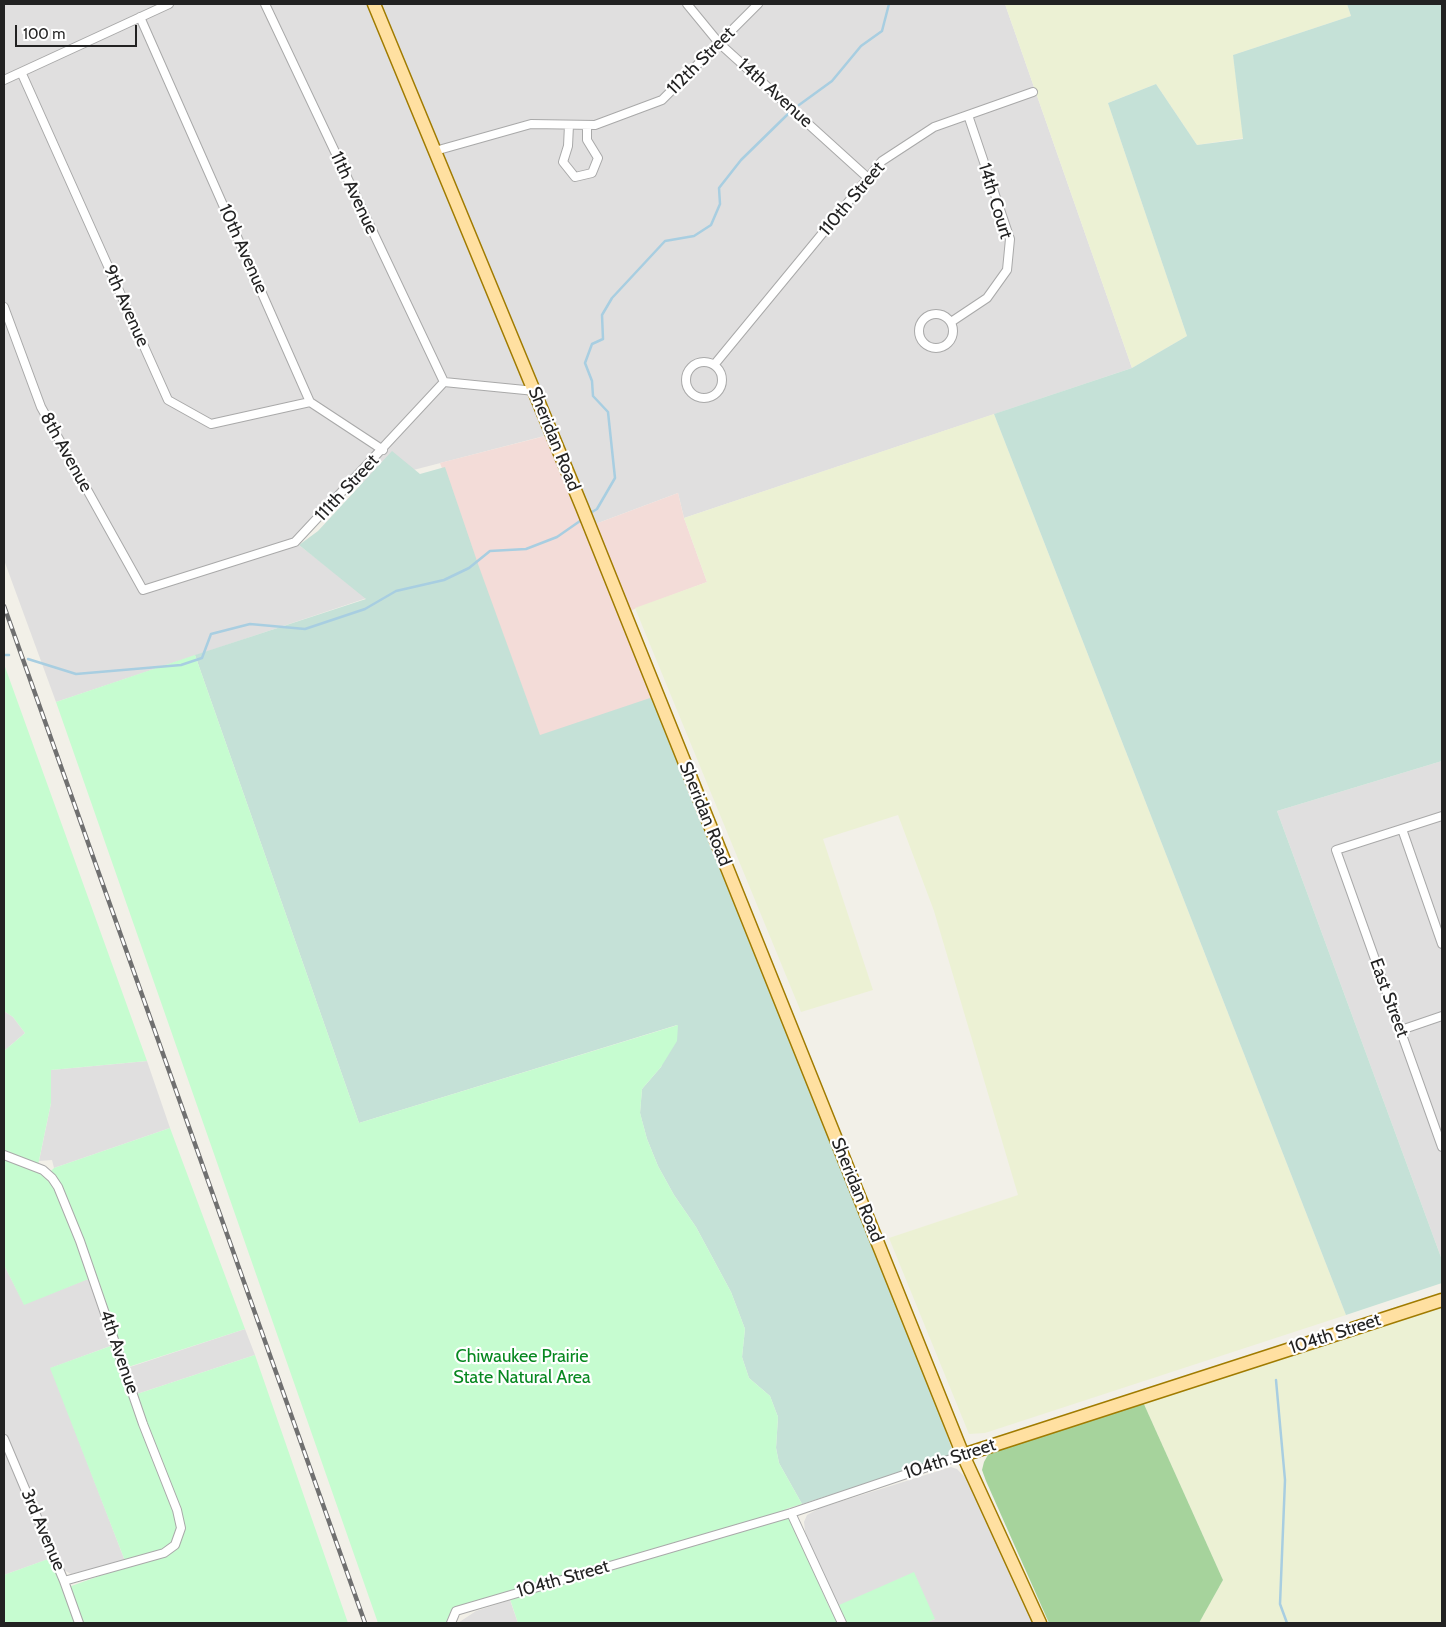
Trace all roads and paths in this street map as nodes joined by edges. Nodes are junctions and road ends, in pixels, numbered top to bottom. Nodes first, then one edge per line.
1 (169, 4) edge
2 (265, 4) edge
3 (374, 4) edge
4 (686, 4) edge
5 (758, 4) edge
6 (140, 17) junction
7 (719, 43) junction
8 (22, 74) junction
9 (4, 80) edge
10 (1033, 92) dead end
11 (968, 115) junction
12 (569, 125) junction
13 (587, 125) junction
14 (435, 151) junction
15 (868, 178) junction
16 (4, 307) edge
17 (951, 322) junction
18 (714, 365) junction
19 (444, 382) junction
20 (535, 391) junction
21 (310, 402) junction
22 (383, 450) junction
23 (143, 590) joint
24 (1442, 816) edge
25 (1402, 829) junction
26 (1442, 944) edge
27 (1442, 1016) edge
28 (1401, 1030) junction
29 (1442, 1147) edge
30 (4, 1154) edge
31 (1442, 1300) edge
32 (4, 1439) edge
33 (963, 1454) junction
34 (791, 1513) junction
35 (64, 1582) junction
36 (79, 1623) edge
37 (451, 1623) edge
38 (842, 1623) edge
39 (1040, 1623) edge

1 - 6 street
2 - 19 street, 11th Avenue
3 - 14 main road, Sheridan Road
4 - 7 street, 14th Avenue
5 - 7 street, 112th Street
6 - 8 street
6 - 21 street, 10th Avenue
7 - 13 street, 112th Street
7 - 15 street, 14th Avenue
8 - 9 street
8 - 21 street, 9th Avenue
10 - 11 street, 110th Street
11 - 15 street, 110th Street
11 - 17 street, 14th Court
12 - 13 street, 112th Street
12 - 13 street
12 - 14 street, 112th Street
14 - 20 main road, Sheridan Road
15 - 18 street, 110th Street
16 - 23 street, 8th Avenue
17 - 17 street
18 - 18 street
19 - 20 street
19 - 22 street, 111th Street
20 - 33 main road, Sheridan Road
21 - 22 street
22 - 23 street, 111th Street
24 - 25 street
25 - 26 street
25 - 28 street, East Street
27 - 28 street
28 - 29 street, East Street
30 - 35 street, 4th Avenue
31 - 33 main road, 104th Street
32 - 35 street, 3rd Avenue
33 - 34 street, 104th Street
33 - 39 main road, Sheridan Road
34 - 37 street, 104th Street
34 - 38 street
35 - 36 street, 3rd Avenue

